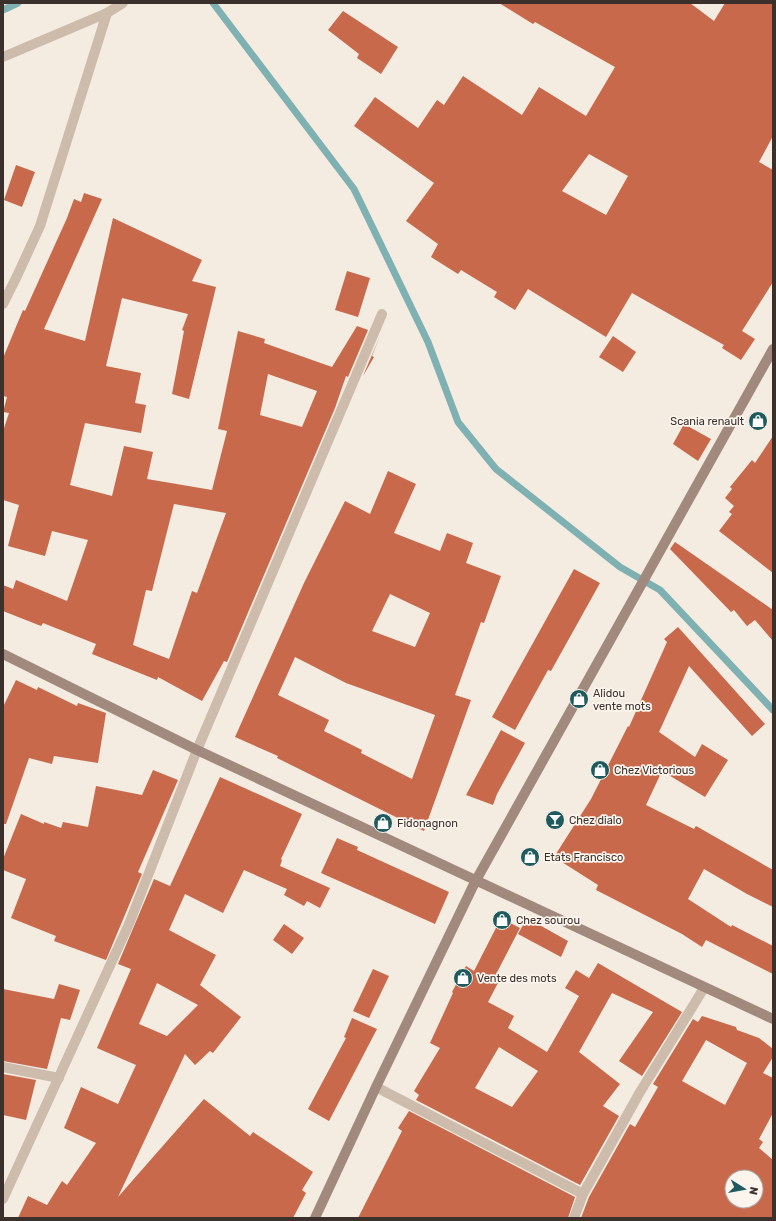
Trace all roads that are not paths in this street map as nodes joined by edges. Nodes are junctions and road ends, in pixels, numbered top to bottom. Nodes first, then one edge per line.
1 (123, 3) edge
2 (107, 13) junction
3 (3, 56) edge
4 (3, 304) edge
5 (382, 314) dead end
6 (773, 350) edge
7 (3, 654) edge
8 (197, 750) junction
9 (475, 882) junction
10 (704, 988) junction
11 (773, 1019) edge
12 (3, 1067) edge
13 (59, 1078) junction
14 (376, 1087) junction
15 (583, 1194) junction
16 (3, 1199) edge
17 (314, 1218) edge
18 (574, 1218) edge

1 - 2 street
2 - 3 street
2 - 4 street
5 - 8 street
6 - 9 street
7 - 8 street
8 - 9 street
8 - 13 street
9 - 10 street
9 - 14 street
10 - 11 street
10 - 15 street
12 - 13 street
13 - 16 street
14 - 15 street
14 - 17 street
15 - 18 street

